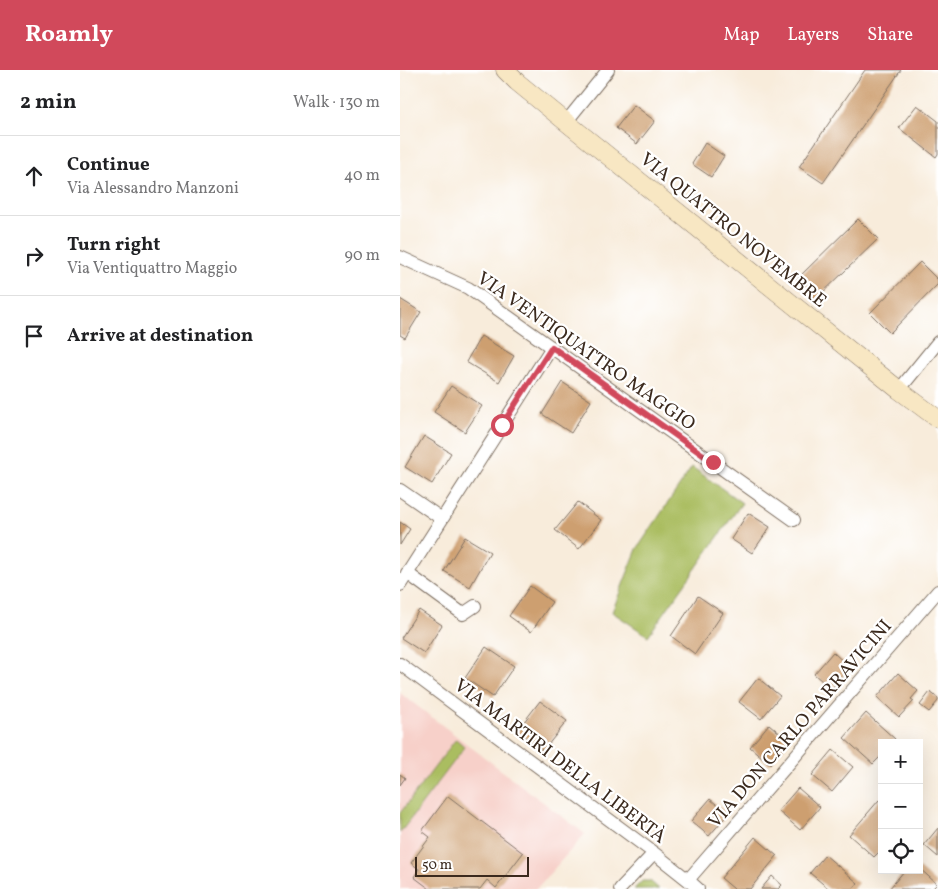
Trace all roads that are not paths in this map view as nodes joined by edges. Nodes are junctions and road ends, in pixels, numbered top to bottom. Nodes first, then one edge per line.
1 (505, 70) edge
2 (608, 70) edge
3 (566, 122) junction
4 (400, 257) edge
5 (938, 342) edge
6 (552, 347) junction
7 (899, 390) junction
8 (938, 419) edge
9 (400, 490) edge
10 (442, 519) junction
11 (794, 520) dead end
12 (404, 579) edge
13 (938, 591) edge
14 (475, 606) dead end
15 (400, 664) edge
16 (654, 853) junction
17 (693, 884) edge
18 (620, 889) edge

1 - 3 street, VIA QUATTRO NOVEMBRE
2 - 3 street
3 - 7 street, VIA QUATTRO NOVEMBRE
4 - 6 street, VIA VENTIQUATTRO MAGGIO
5 - 7 street
6 - 10 street
6 - 11 street, VIA VENTIQUATTRO MAGGIO
7 - 8 street, VIA QUATTRO NOVEMBRE
9 - 10 street
10 - 12 street
12 - 14 street
13 - 17 street, VIA DON CARLO PARRAVICINI
15 - 16 street, VIA MARTIRI DELLA LIBERTÀ
16 - 17 street, VIA MARTIRI DELLA LIBERTÀ
16 - 18 street

